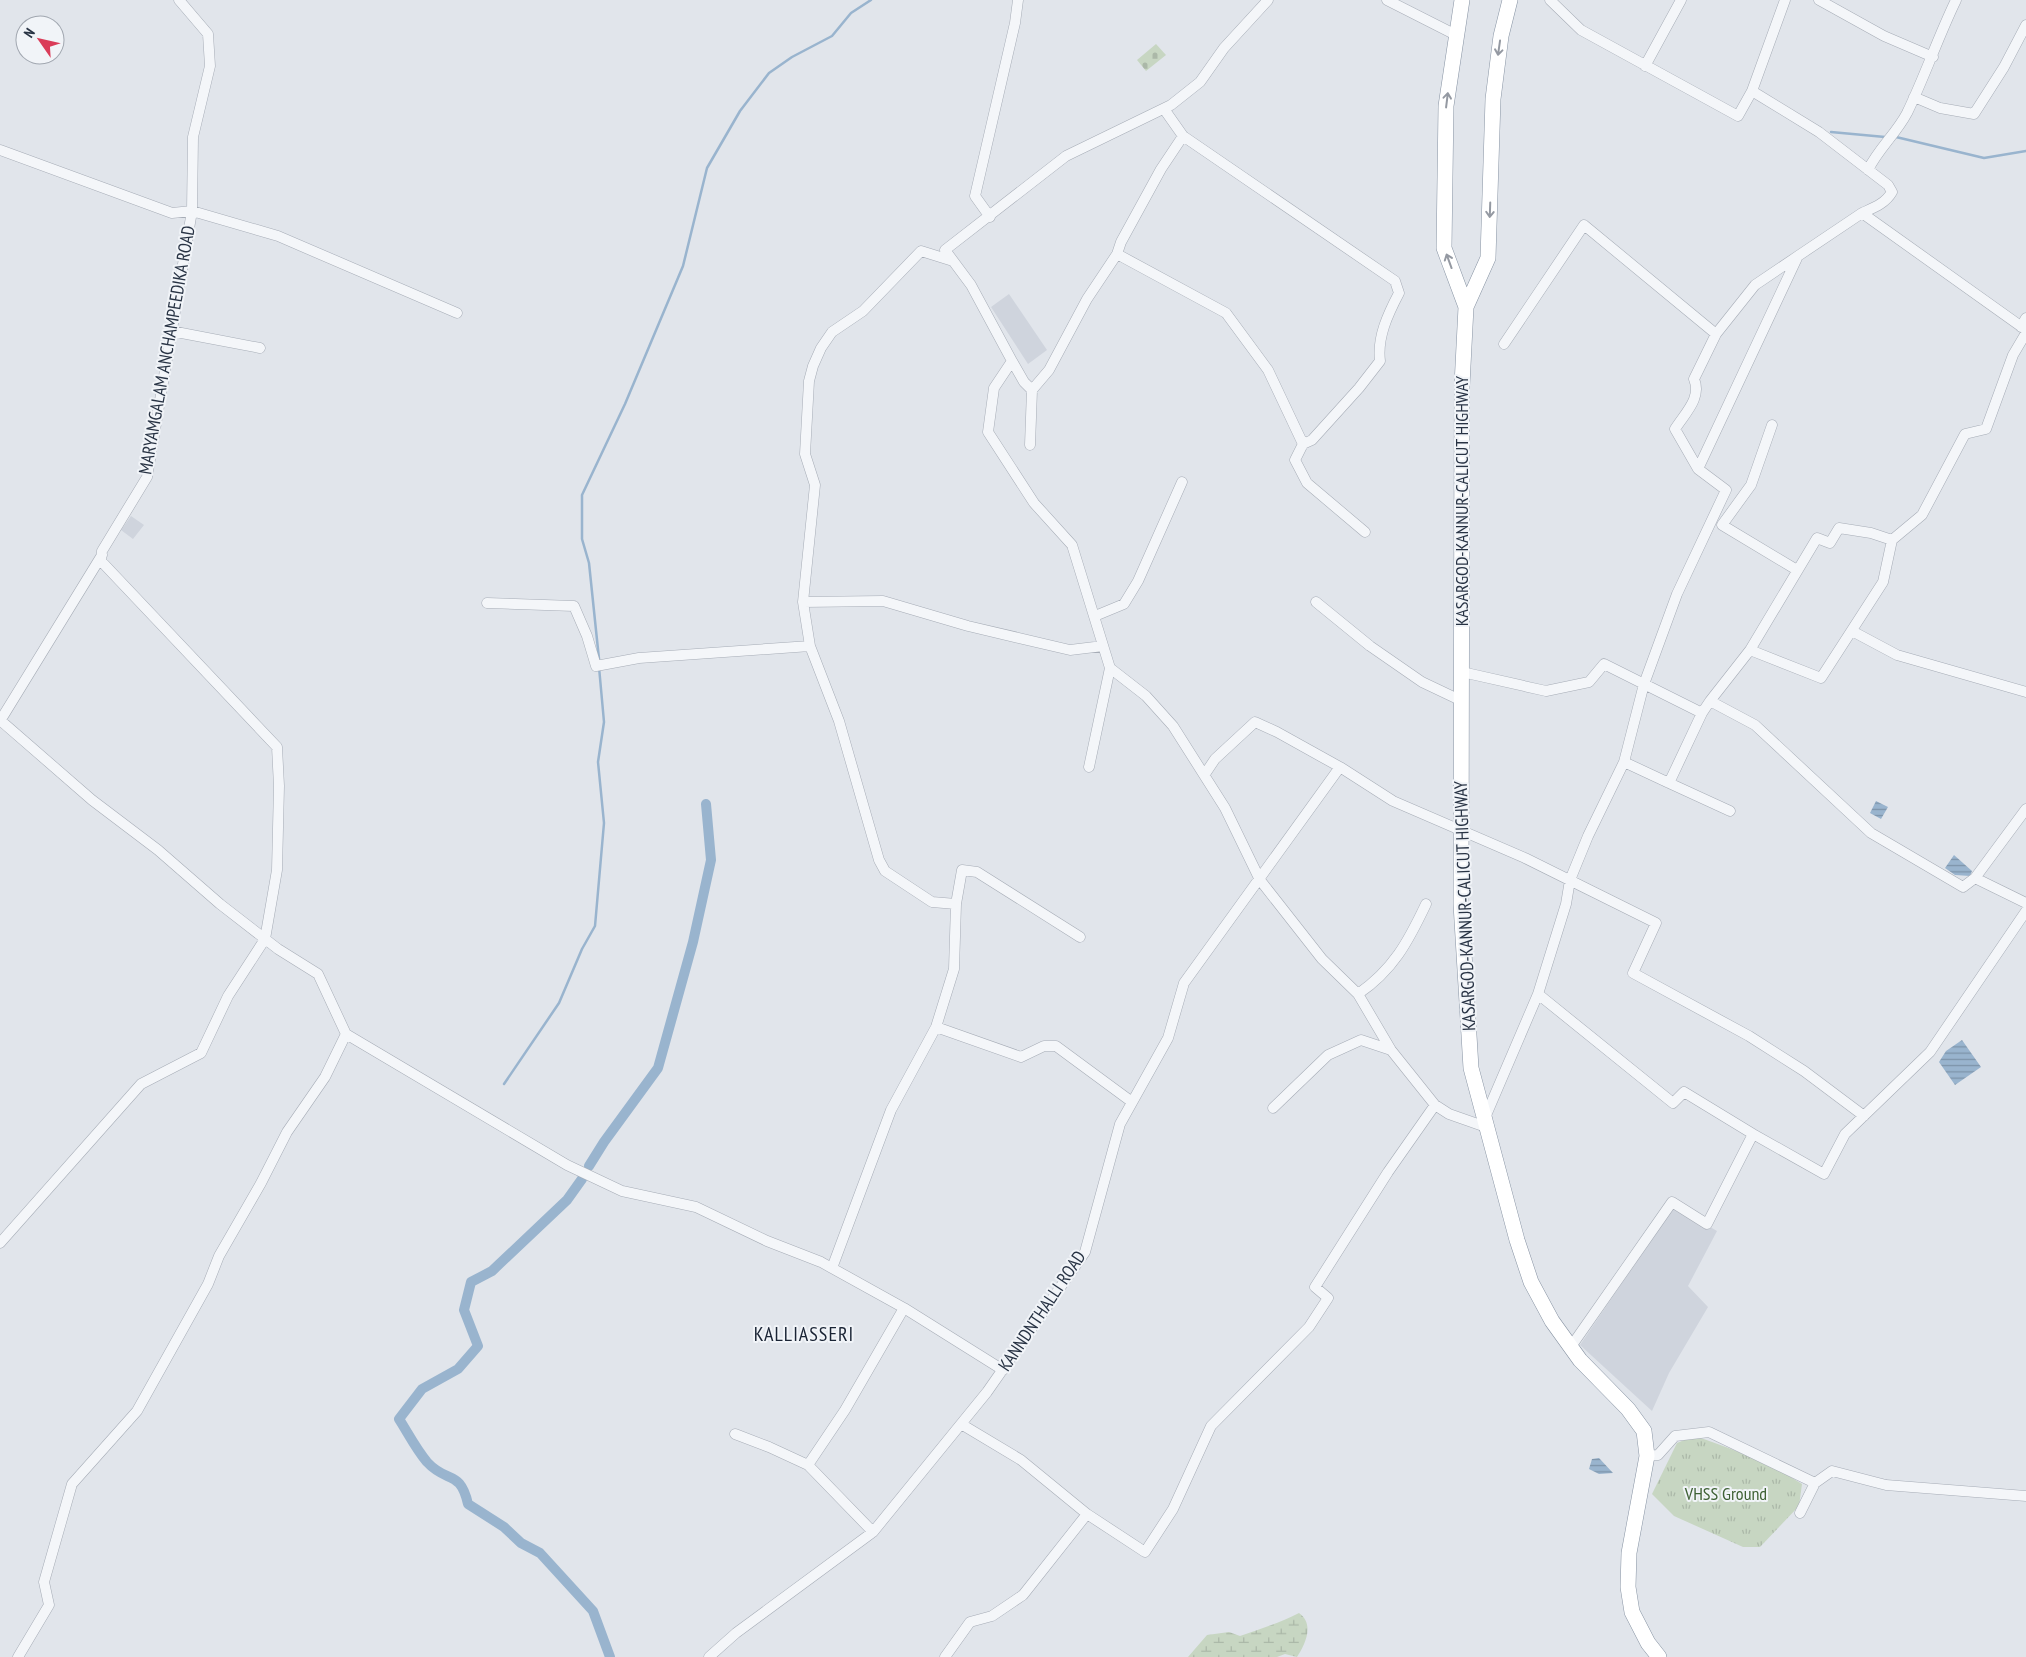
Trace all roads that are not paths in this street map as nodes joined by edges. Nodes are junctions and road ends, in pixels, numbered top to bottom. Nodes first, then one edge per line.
1 (179, 0) edge
2 (1018, 0) edge
3 (1268, 0) edge
4 (1387, 0) edge
5 (1462, 0) edge
6 (1510, 0) edge
7 (1550, 0) edge
8 (1681, 0) edge
9 (1785, 0) edge
10 (1819, 0) edge
11 (1956, 0) edge
12 (2025, 32) edge
13 (1456, 34) junction
14 (1933, 57) junction
15 (1645, 66) junction
16 (1752, 91) junction
17 (1914, 96) junction
18 (1164, 109) junction
19 (1183, 136) junction
20 (0, 150) edge
21 (1868, 170) junction
22 (192, 211) junction
23 (1862, 213) junction
24 (990, 217) junction
25 (1117, 254) junction
26 (1798, 256) junction
27 (953, 261) junction
28 (1466, 307) junction
29 (457, 313) dead end
30 (2025, 327) edge
31 (170, 331) junction
32 (1716, 334) junction
33 (1504, 344) dead end
34 (260, 348) dead end
35 (1012, 361) junction
36 (1032, 390) junction
37 (1772, 425) dead end
38 (1303, 444) junction
39 (1030, 445) dead end
40 (1698, 469) junction
41 (1182, 482) dead end
42 (1365, 532) dead end
43 (1892, 540) junction
44 (102, 556) junction
45 (1797, 570) junction
46 (803, 602) junction
47 (1316, 602) dead end
48 (487, 603) dead end
49 (1095, 616) junction
50 (1852, 631) junction
51 (810, 646) junction
52 (1102, 646) junction
53 (1750, 650) junction
54 (1110, 668) junction
55 (1462, 672) junction
56 (1644, 684) junction
57 (2026, 692) edge
58 (1462, 701) junction
59 (1710, 701) junction
60 (1702, 713) junction
61 (0, 720) edge
62 (1624, 762) junction
63 (1089, 767) dead end
64 (1340, 767) junction
65 (1204, 774) junction
66 (1669, 783) junction
67 (2026, 808) edge
68 (1730, 811) dead end
69 (1462, 831) junction
70 (1975, 878) junction
71 (1260, 880) junction
72 (1570, 880) junction
73 (2026, 903) edge
74 (956, 904) junction
75 (1426, 904) dead end
76 (2026, 911) edge
77 (1080, 937) dead end
78 (265, 939) junction
79 (1358, 994) junction
80 (1538, 994) junction
81 (936, 1027) junction
82 (346, 1034) junction
83 (1391, 1050) junction
84 (1132, 1102) junction
85 (1434, 1105) junction
86 (1272, 1108) dead end
87 (1864, 1116) junction
88 (1485, 1123) junction
89 (1753, 1134) junction
90 (0, 1243) edge
91 (832, 1268) junction
92 (904, 1308) junction
93 (1570, 1348) junction
94 (1003, 1370) junction
95 (961, 1424) junction
96 (735, 1434) dead end
97 (1647, 1456) junction
98 (808, 1465) junction
99 (1815, 1483) junction
100 (2026, 1496) edge
101 (1800, 1513) dead end
102 (1087, 1514) junction
103 (873, 1532) junction
104 (18, 1657) edge
105 (709, 1657) edge
106 (945, 1657) edge
107 (1659, 1657) edge

1 - 22 street, MARYAMGALAM ANCHAMPEEDIKA ROAD
2 - 24 street
3 - 18 street
4 - 13 street
5 - 13 highway, KASARGOD-KANNUR-CALICUT HIGHWAY
6 -> 28 highway, KASARGOD-KANNUR-CALICUT HIGHWAY
7 - 15 street
8 - 15 street
9 - 16 street
10 - 14 street
11 - 14 street
12 - 17 street
28 -> 13 highway, KASARGOD-KANNUR-CALICUT HIGHWAY
14 - 17 street
15 - 16 street
16 - 21 street
17 - 21 street
18 - 19 street
18 - 24 street
19 - 25 street
19 - 38 street
20 - 22 street
21 - 23 street
22 - 29 street
22 - 31 street, MARYAMGALAM ANCHAMPEEDIKA ROAD
23 - 26 street
23 - 30 street
24 - 27 street
25 - 36 street
25 - 38 street
26 - 32 street
26 - 40 street
27 - 35 street
27 - 46 street
28 - 55 highway, KASARGOD-KANNUR-CALICUT HIGHWAY
30 - 43 street
31 - 34 street
31 - 44 street, MARYAMGALAM ANCHAMPEEDIKA ROAD
32 - 33 street
32 - 40 street
35 - 36 street
35 - 49 street
36 - 39 street
37 - 45 street
38 - 42 street
40 - 56 street
41 - 49 street
43 - 45 street
43 - 50 street
44 - 61 street, MARYAMGALAM ANCHAMPEEDIKA ROAD
44 - 78 street
45 - 53 street
46 - 51 street
46 - 52 street
47 - 58 street
48 - 51 street
49 - 52 street
50 - 53 street
50 - 57 street
51 - 74 street
52 - 54 street
53 - 59 street
54 - 63 street
54 - 65 street
55 - 56 street
55 - 58 highway, KASARGOD-KANNUR-CALICUT HIGHWAY
56 - 60 street
56 - 62 street
58 - 69 highway, KASARGOD-KANNUR-CALICUT HIGHWAY
59 - 60 street
59 - 70 street
60 - 66 street
61 - 78 street
62 - 66 street
62 - 72 street
64 - 65 street
64 - 69 street
64 - 71 street, KANNDNTHALLI ROAD
65 - 71 street
66 - 68 street
67 - 70 street
69 - 72 street
69 - 88 highway, KASARGOD-KANNUR-CALICUT HIGHWAY
70 - 73 street
71 - 79 street
71 - 84 street, KANNDNTHALLI ROAD
72 - 80 street
72 - 87 street
74 - 77 street
74 - 81 street
75 - 79 street
76 - 87 street
78 - 82 street
78 - 90 street
79 - 83 street
80 - 88 street
80 - 89 street
81 - 84 street
81 - 91 street
82 - 91 street
82 - 104 street
83 - 85 street
83 - 86 street
84 - 94 street, KANNDNTHALLI ROAD
85 - 88 street
85 - 102 street
87 - 89 street
88 - 93 highway, KASARGOD-KANNUR-CALICUT HIGHWAY
89 - 93 street
91 - 92 street
92 - 94 street
92 - 98 street
93 - 97 highway, KASARGOD-KANNUR-CALICUT HIGHWAY
94 - 95 street, KANNDNTHALLI ROAD
95 - 102 street
95 - 103 street, KANNDNTHALLI ROAD
96 - 98 street
97 - 99 street
97 - 107 highway, KASARGOD-KANNUR-CALICUT HIGHWAY
98 - 103 street
99 - 100 street
99 - 101 street
102 - 106 street
103 - 105 street, KANNDNTHALLI ROAD

